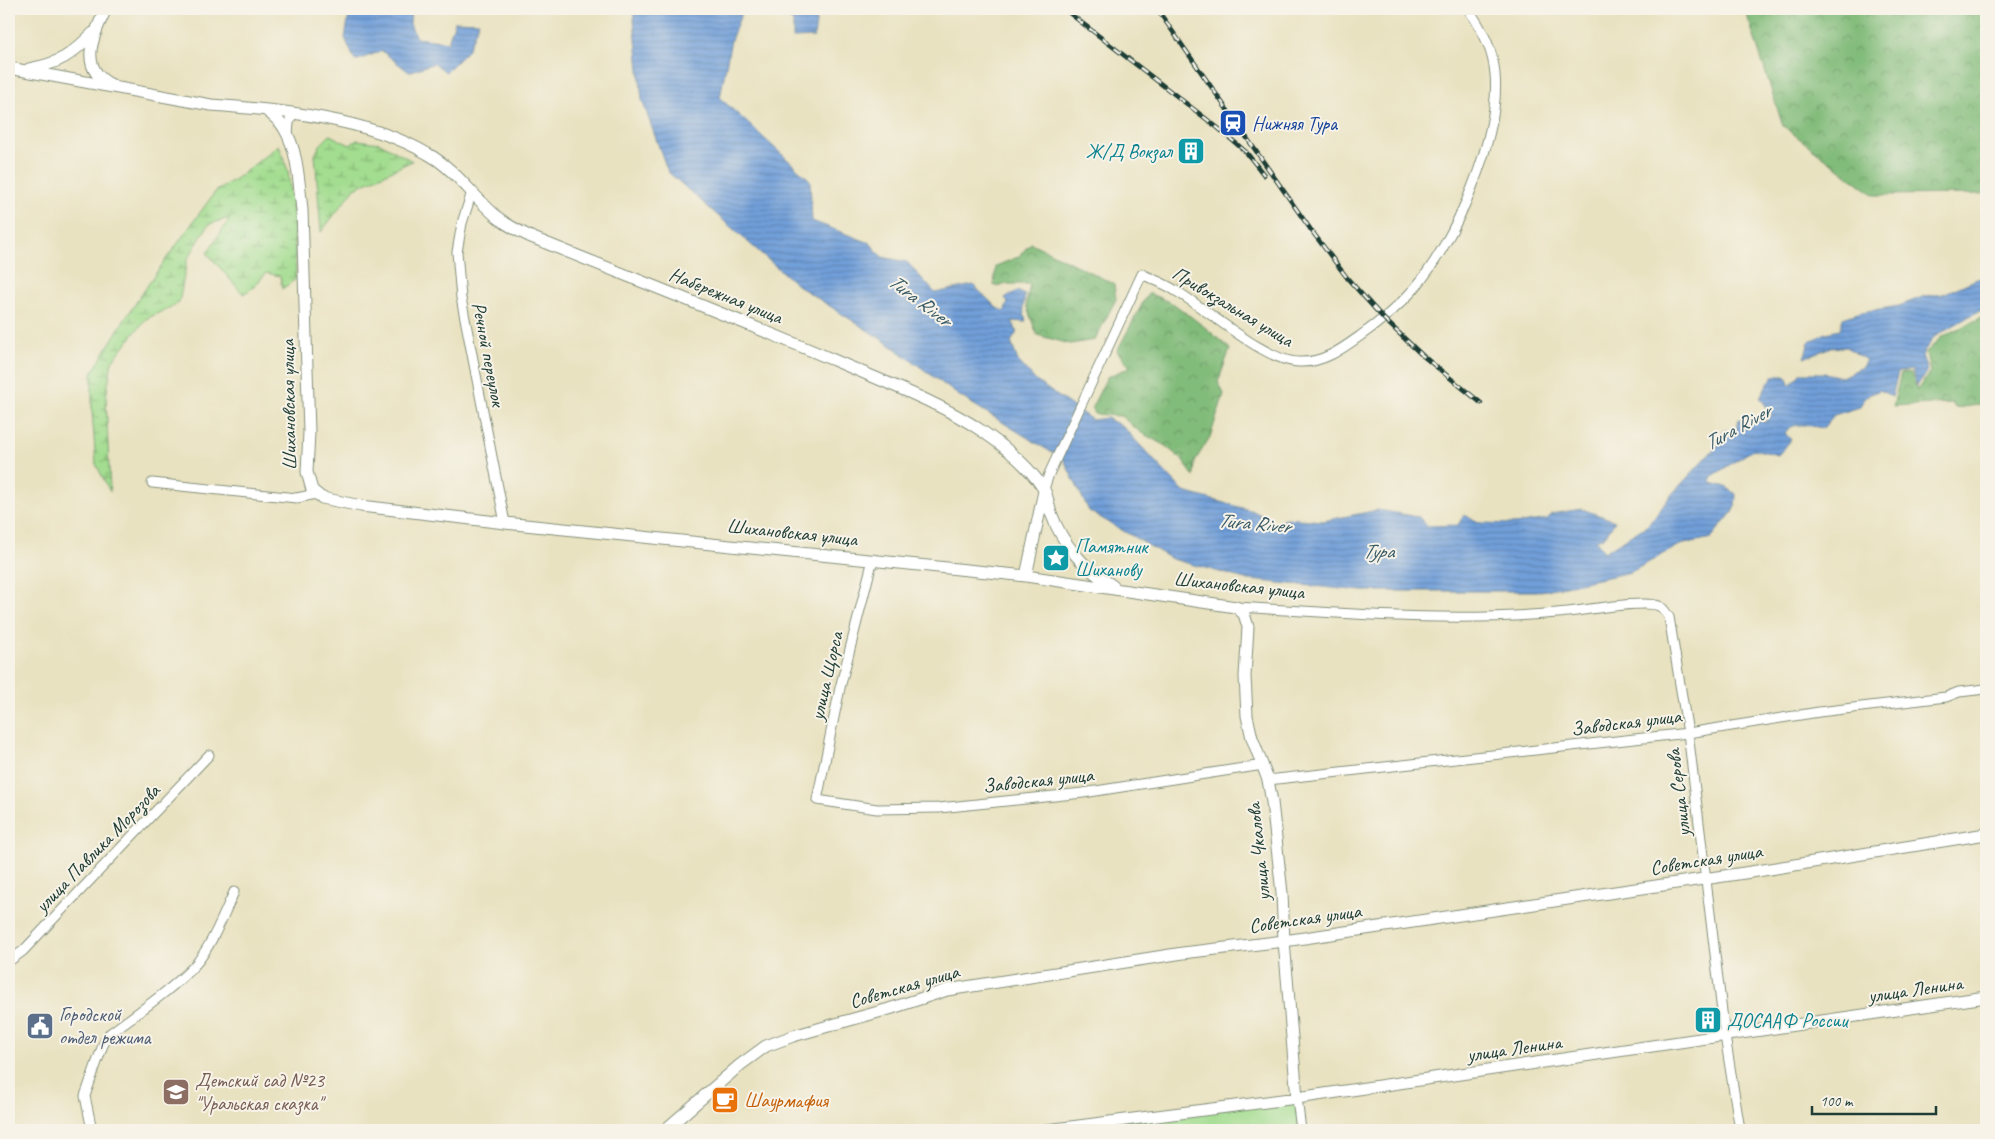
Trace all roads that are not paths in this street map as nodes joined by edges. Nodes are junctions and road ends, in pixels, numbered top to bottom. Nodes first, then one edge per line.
1 (106, 9) edge
2 (1468, 9) edge
3 (94, 32) junction
4 (9, 68) edge
5 (22, 70) junction
6 (121, 89) junction
7 (267, 111) junction
8 (292, 114) junction
9 (288, 136) junction
10 (472, 192) junction
11 (152, 483) dead end
12 (1044, 489) junction
13 (316, 494) junction
14 (505, 522) junction
15 (873, 560) junction
16 (1026, 576) junction
17 (1118, 590) junction
18 (1659, 605) joint
19 (1236, 607) junction
20 (1986, 689) edge
21 (1688, 733) junction
22 (209, 755) dead end
23 (1263, 765) junction
24 (1268, 780) junction
25 (816, 800) joint
26 (1986, 834) edge
27 (1706, 878) junction
28 (234, 892) dead end
29 (1284, 941) junction
30 (9, 961) edge
31 (1986, 997) edge
32 (1725, 1036) junction
33 (1297, 1098) junction
34 (92, 1130) edge
35 (665, 1130) edge
36 (1047, 1130) edge
37 (1301, 1130) edge
38 (1740, 1130) edge

1 - 3 main road
2 - 12 street, Привокзальная улица
3 - 5 main road
3 - 6 main road
4 - 5 main road, Набережная улица
5 - 6 main road, Набережная улица
6 - 7 main road, Набережная улица
7 - 8 main road, Набережная улица
7 - 9 main road, Шихановская улица
8 - 9 street
8 - 10 main road, Набережная улица
9 - 13 main road, Шихановская улица
10 - 12 main road, Набережная улица
10 - 14 street, Речной переулок
11 - 13 street
12 - 16 main road
12 - 17 main road, Набережная улица
13 - 14 main road, Шихановская улица
14 - 15 main road, Шихановская улица
15 - 16 main road, Шихановская улица
15 - 25 street, улица Щорса
16 - 17 main road, Шихановская улица
17 - 19 main road, Шихановская улица
18 - 19 street, Шихановская улица
18 - 21 street, улица Серова
19 - 23 main road, улица Чкалова
20 - 21 street, Заводская улица
21 - 24 street, Заводская улица
21 - 27 street, улица Серова
22 - 30 street, улица Павлика Морозова
23 - 24 main road, улица Чкалова
23 - 25 street, Заводская улица
24 - 29 main road, улица Чкалова
26 - 27 main road, Советская улица
27 - 29 main road, Советская улица
27 - 32 street, улица Серова
28 - 34 street
29 - 33 main road, улица Чкалова
29 - 35 main road, Советская улица
31 - 32 main road, улица Ленина
32 - 33 main road, улица Ленина
32 - 38 street, улица Серова
33 - 36 main road, улица Ленина
33 - 37 street, улица Чкалова

